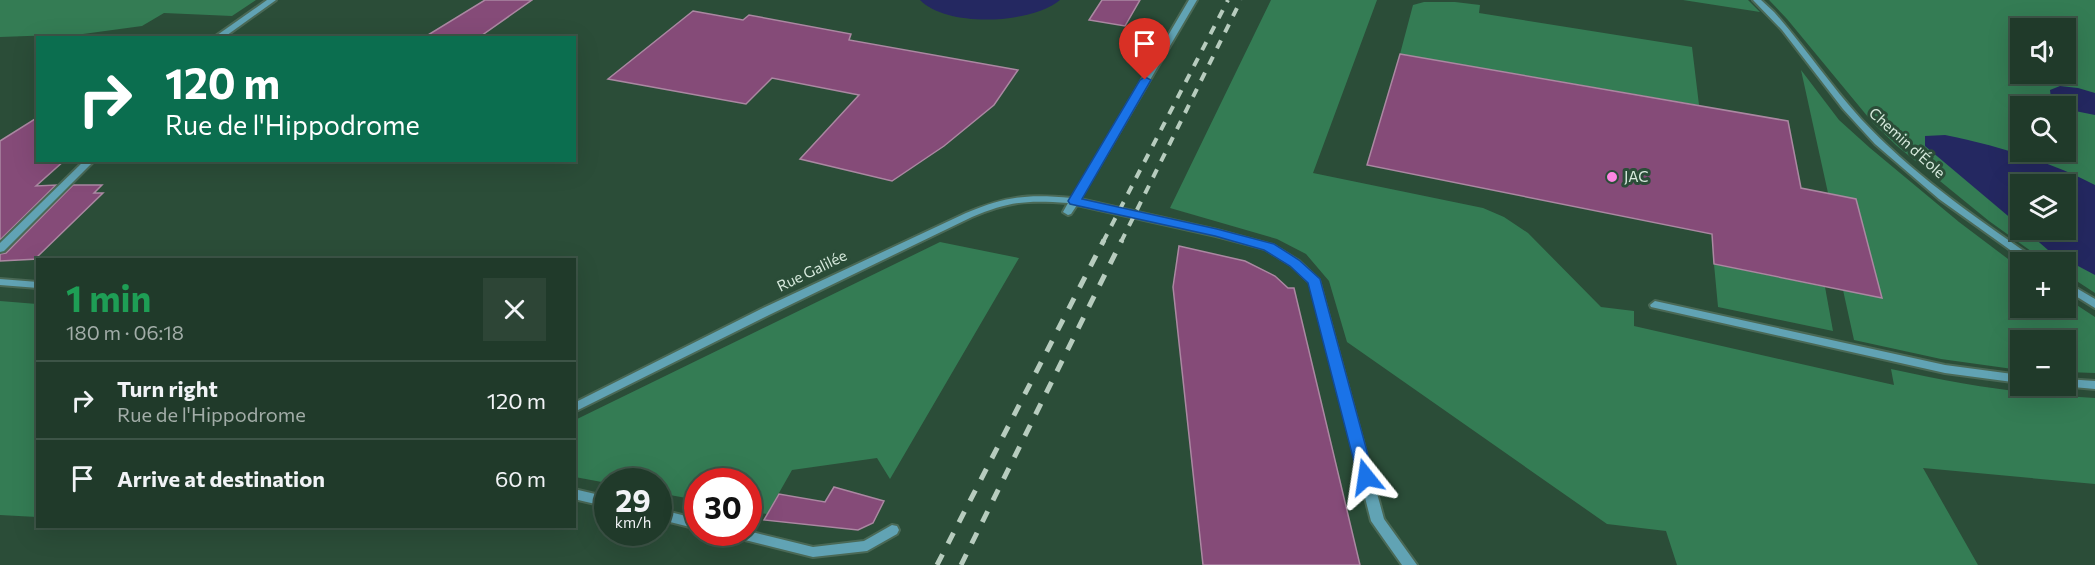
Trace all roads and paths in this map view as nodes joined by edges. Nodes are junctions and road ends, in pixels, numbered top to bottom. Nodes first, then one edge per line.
1 (272, 0) edge
2 (1193, 0) edge
3 (1757, 0) edge
4 (220, 36) edge
5 (89, 162) edge
6 (1071, 206) junction
7 (0, 249) edge
8 (2019, 252) edge
9 (0, 282) edge
10 (36, 285) edge
11 (2076, 292) edge
12 (1655, 304) dead end
13 (2095, 304) edge
14 (2010, 378) edge
15 (2076, 384) edge
16 (2095, 385) edge
17 (576, 407) edge
18 (576, 494) edge
19 (594, 499) edge
20 (892, 530) dead end
21 (762, 539) edge
22 (1410, 565) edge

1 - 4 street
2 - 6 street
3 - 8 street, Chemin d'Éole
5 - 7 street
6 - 17 street, Rue Galilée
6 - 22 street, Rue Galilée
9 - 10 street
11 - 13 street
12 - 14 street
15 - 16 street
18 - 19 street
20 - 21 street

